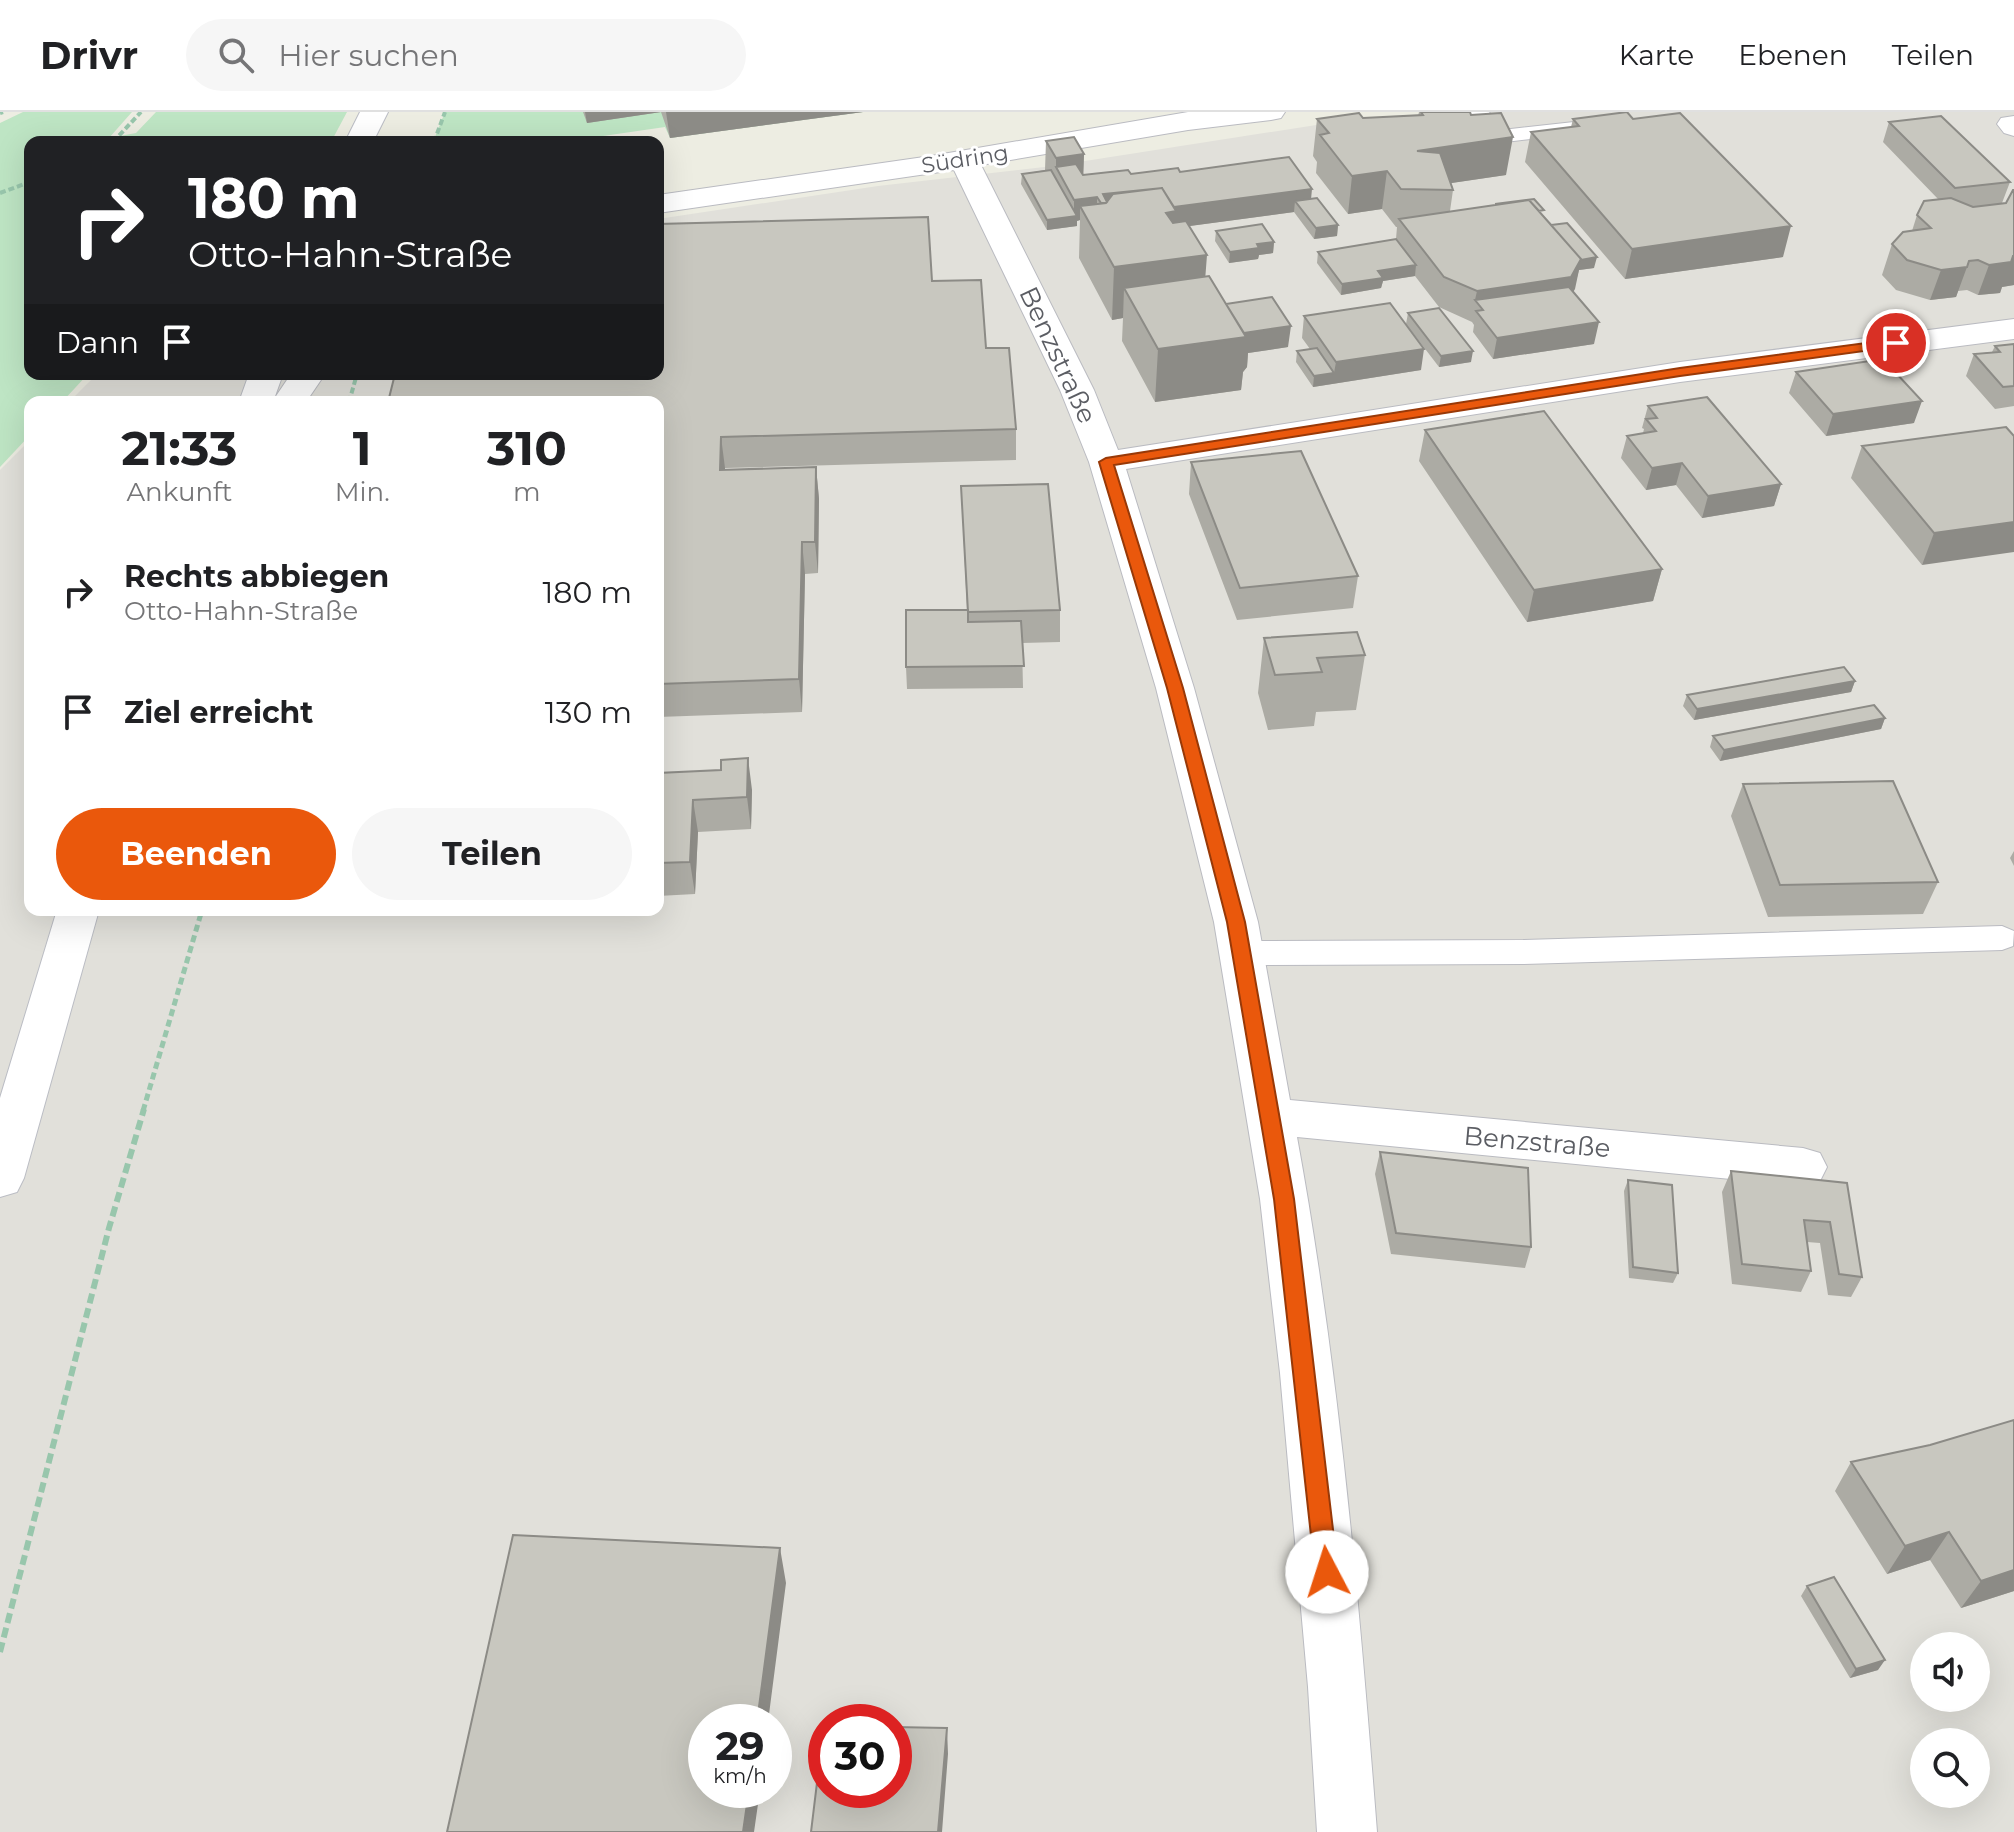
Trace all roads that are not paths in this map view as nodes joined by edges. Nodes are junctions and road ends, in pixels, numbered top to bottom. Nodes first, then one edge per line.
1 (374, 112) edge
2 (1271, 112) edge
3 (1478, 112) edge
4 (1589, 126) edge
5 (362, 136) edge
6 (964, 160) junction
7 (664, 203) edge
8 (2014, 329) edge
9 (1106, 462) junction
10 (76, 916) edge
11 (2002, 938) dead end
12 (1242, 953) junction
13 (1270, 1116) junction
14 (1803, 1167) dead end
15 (0, 1178) edge
16 (1347, 1832) edge

1 - 5 street
2 - 6 street, Südring
3 - 4 lane
6 - 7 street, Südring
6 - 9 street, Benzstraße
8 - 9 street
9 - 12 street, Benzstraße
10 - 15 street
11 - 12 lane
12 - 13 street, Benzstraße
13 - 14 street, Benzstraße
13 - 16 street, Benzstraße

